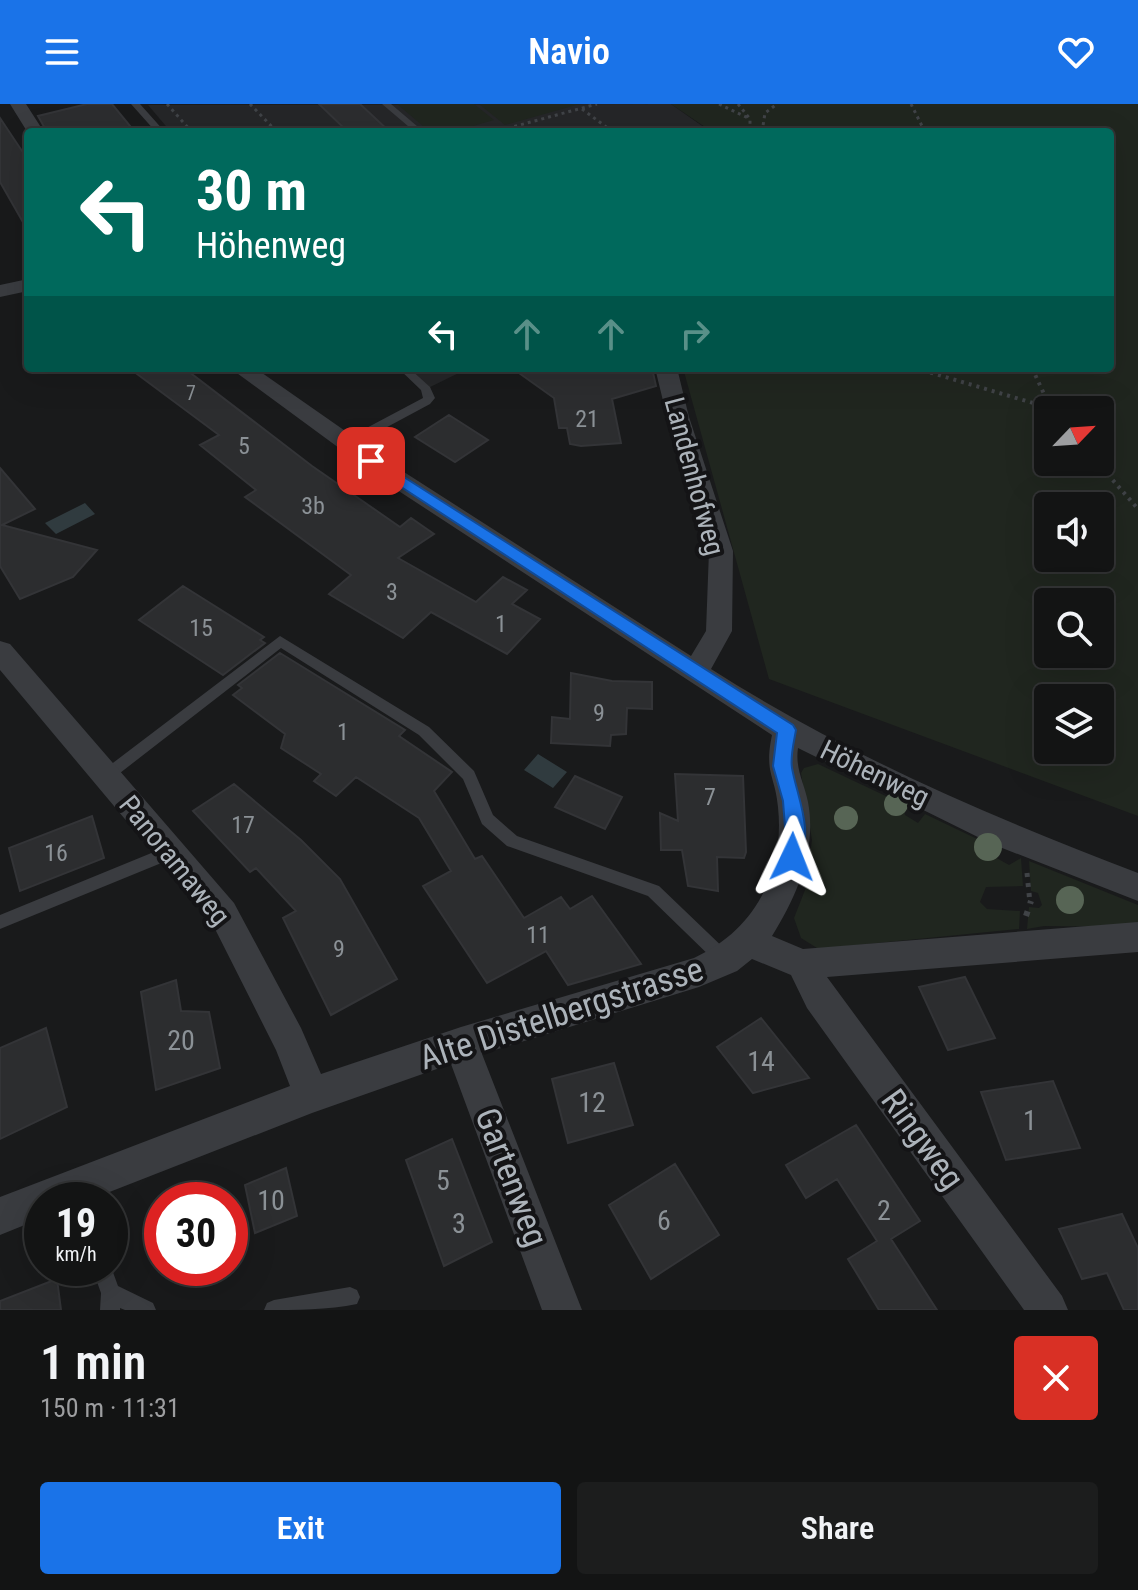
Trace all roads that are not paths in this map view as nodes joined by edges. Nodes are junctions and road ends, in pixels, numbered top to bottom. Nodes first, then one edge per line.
1 (18, 104) edge
2 (135, 104) edge
3 (386, 104) edge
4 (33, 128) edge
5 (157, 128) edge
6 (415, 128) edge
7 (24, 286) edge
8 (0, 291) edge
9 (247, 372) edge
10 (407, 372) edge
11 (667, 372) edge
12 (346, 444) junction
13 (0, 651) edge
14 (694, 672) junction
15 (787, 730) junction
16 (106, 776) junction
17 (171, 852) junction
18 (1138, 887) edge
19 (0, 922) edge
20 (1138, 937) edge
21 (737, 951) junction
22 (803, 964) junction
23 (461, 1044) junction
24 (312, 1095) junction
25 (103, 1182) edge
26 (24, 1209) edge
27 (0, 1216) edge
28 (350, 1297) dead end
29 (110, 1302) edge
30 (146, 1310) edge
31 (274, 1310) edge
32 (562, 1310) edge
33 (1048, 1310) edge

1 - 4 street
2 - 5 lane
3 - 6 lane
7 - 8 street
9 - 12 street, Höhenweg
10 - 12 lane
11 - 14 street, Landenhofweg
12 - 14 street, Höhenweg
13 - 16 street, Panoramaweg
14 - 15 street, Höhenweg
15 - 18 street, Höhenweg
15 - 21 street
16 - 17 street, Panoramaweg
16 - 21 lane
17 - 19 lane
17 - 24 street, Panoramaweg
20 - 22 street
21 - 22 street
21 - 23 street, Alte Distelbergstrasse
22 - 33 street, Ringweg
23 - 24 street, Alte Distelbergstrasse
23 - 32 street, Gartenweg
24 - 25 street, Alte Distelbergstrasse
26 - 27 street, Alte Distelbergstrasse
28 - 31 lane
29 - 30 lane

